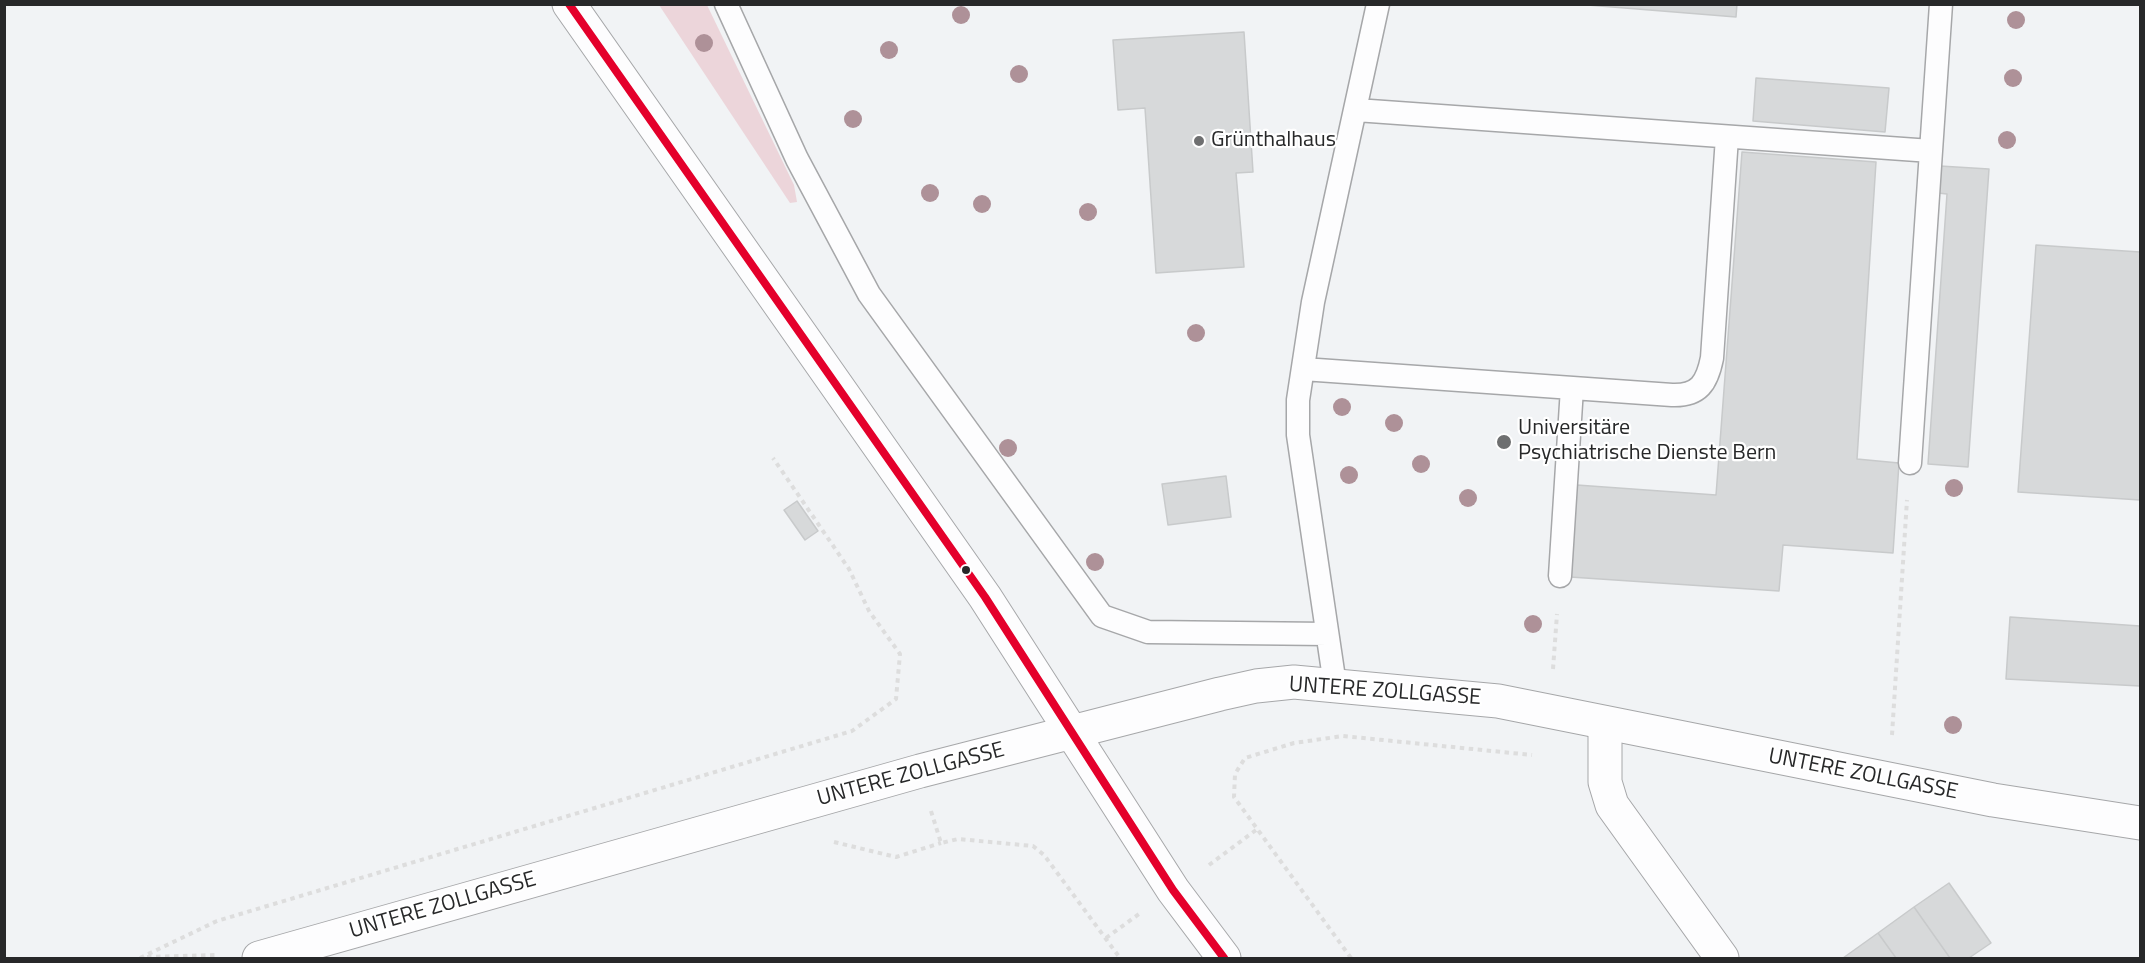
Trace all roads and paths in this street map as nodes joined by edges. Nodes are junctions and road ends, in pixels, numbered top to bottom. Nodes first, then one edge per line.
1 (569, 4) edge
2 (726, 4) edge
3 (1378, 4) edge
4 (1941, 4) edge
5 (1356, 110) junction
6 (1727, 137) junction
7 (1931, 152) junction
8 (1303, 369) junction
9 (1572, 388) junction
10 (773, 458) dead end
11 (1910, 464) joint
12 (1560, 576) joint
13 (1327, 634) junction
14 (1335, 685) junction
15 (1550, 712) junction
16 (1605, 723) junction
17 (1073, 731) junction
18 (1891, 744) dead end
19 (1533, 755) dead end
20 (920, 771) junction
21 (2140, 823) edge
22 (269, 956) edge
23 (142, 958) edge
24 (1120, 958) edge
25 (1224, 958) edge
26 (1351, 958) edge
27 (1722, 958) edge

1 - 17 street
2 - 13 lane
3 - 5 lane
4 - 7 lane
5 - 6 lane
5 - 8 lane
6 - 7 lane
6 - 9 lane
7 - 11 lane
8 - 9 lane
8 - 13 lane
9 - 12 lane
10 - 23 path
11 - 18 path
12 - 15 path
13 - 14 lane
14 - 15 street, UNTERE ZOLLGASSE
14 - 17 street, UNTERE ZOLLGASSE
15 - 16 street, UNTERE ZOLLGASSE
16 - 21 street, UNTERE ZOLLGASSE
16 - 27 street
17 - 20 street, UNTERE ZOLLGASSE
17 - 25 street
19 - 26 path
20 - 22 street, UNTERE ZOLLGASSE
20 - 24 path
22 - 23 path

